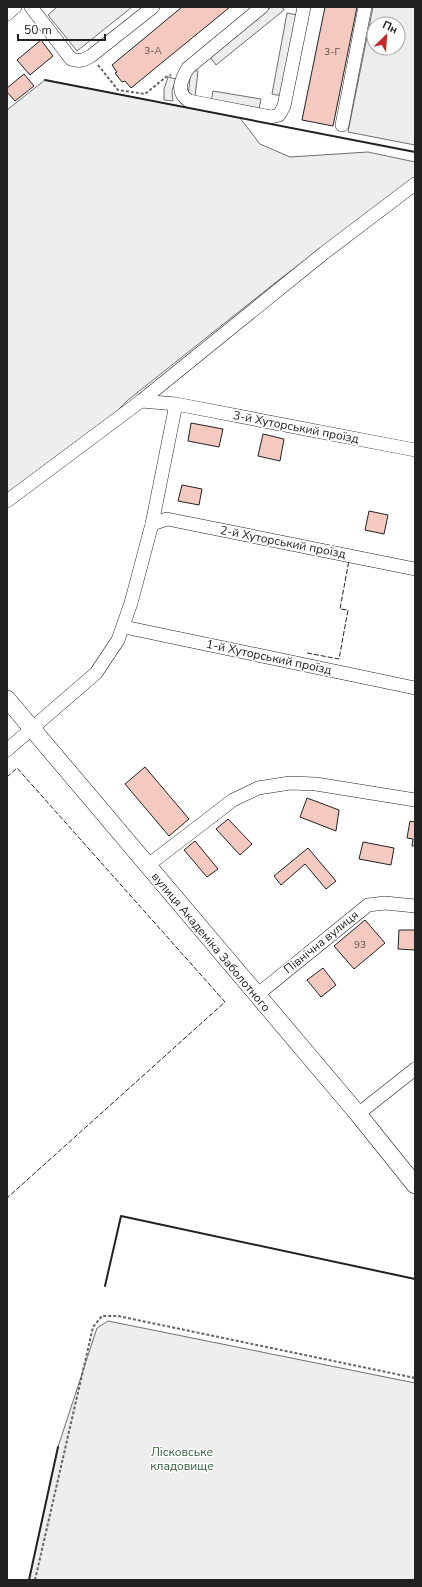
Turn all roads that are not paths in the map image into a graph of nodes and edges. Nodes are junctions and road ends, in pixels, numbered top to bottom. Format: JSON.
{"nodes":[{"id":1,"x":15,"y":7,"type":"edge"},
{"id":2,"x":31,"y":7,"type":"edge"},
{"id":3,"x":153,"y":7,"type":"edge"},
{"id":4,"x":262,"y":7,"type":"edge"},
{"id":5,"x":304,"y":7,"type":"edge"},
{"id":6,"x":365,"y":7,"type":"edge"},
{"id":7,"x":7,"y":14,"type":"edge"},
{"id":8,"x":342,"y":125,"type":"dead end"},
{"id":9,"x":415,"y":184,"type":"edge"},
{"id":10,"x":141,"y":401,"type":"junction"},
{"id":11,"x":176,"y":404,"type":"junction"},
{"id":12,"x":415,"y":450,"type":"edge"},
{"id":13,"x":7,"y":501,"type":"edge"},
{"id":14,"x":152,"y":524,"type":"junction"},
{"id":15,"x":415,"y":569,"type":"edge"},
{"id":16,"x":124,"y":627,"type":"junction"},
{"id":17,"x":415,"y":688,"type":"edge"},
{"id":18,"x":7,"y":699,"type":"edge"},
{"id":19,"x":32,"y":729,"type":"junction"},
{"id":20,"x":7,"y":750,"type":"edge"},
{"id":21,"x":415,"y":800,"type":"edge"},
{"id":22,"x":147,"y":866,"type":"junction"},
{"id":23,"x":415,"y":906,"type":"edge"},
{"id":24,"x":257,"y":995,"type":"junction"},
{"id":25,"x":415,"y":1069,"type":"edge"},
{"id":26,"x":358,"y":1114,"type":"junction"},
{"id":27,"x":415,"y":1185,"type":"edge"}],
"edges":[{"from":1,"to":7,"type":"street"},
{"from":2,"to":3,"type":"street"},
{"from":4,"to":5,"type":"street"},
{"from":6,"to":8,"type":"street"},
{"from":9,"to":10,"type":"street"},
{"from":10,"to":11,"type":"street","name":"3-й Хуторський проїзд"},
{"from":10,"to":13,"type":"street"},
{"from":11,"to":12,"type":"street","name":"3-й Хуторський проїзд"},
{"from":11,"to":14,"type":"street"},
{"from":14,"to":15,"type":"street","name":"2-й Хуторський проїзд"},
{"from":14,"to":16,"type":"street"},
{"from":16,"to":17,"type":"street","name":"1-й Хуторський проїзд"},
{"from":16,"to":19,"type":"street"},
{"from":18,"to":19,"type":"main road","name":"вулиця Академіка Заболотного"},
{"from":19,"to":20,"type":"street"},
{"from":19,"to":22,"type":"main road","name":"вулиця Академіка Заболотного"},
{"from":21,"to":22,"type":"street"},
{"from":22,"to":24,"type":"main road","name":"вулиця Академіка Заболотного"},
{"from":23,"to":24,"type":"street","name":"Північна вулиця"},
{"from":24,"to":26,"type":"main road","name":"вулиця Академіка Заболотного"},
{"from":25,"to":26,"type":"street"},
{"from":26,"to":27,"type":"main road","name":"вулиця Академіка Заболотного"}]}
